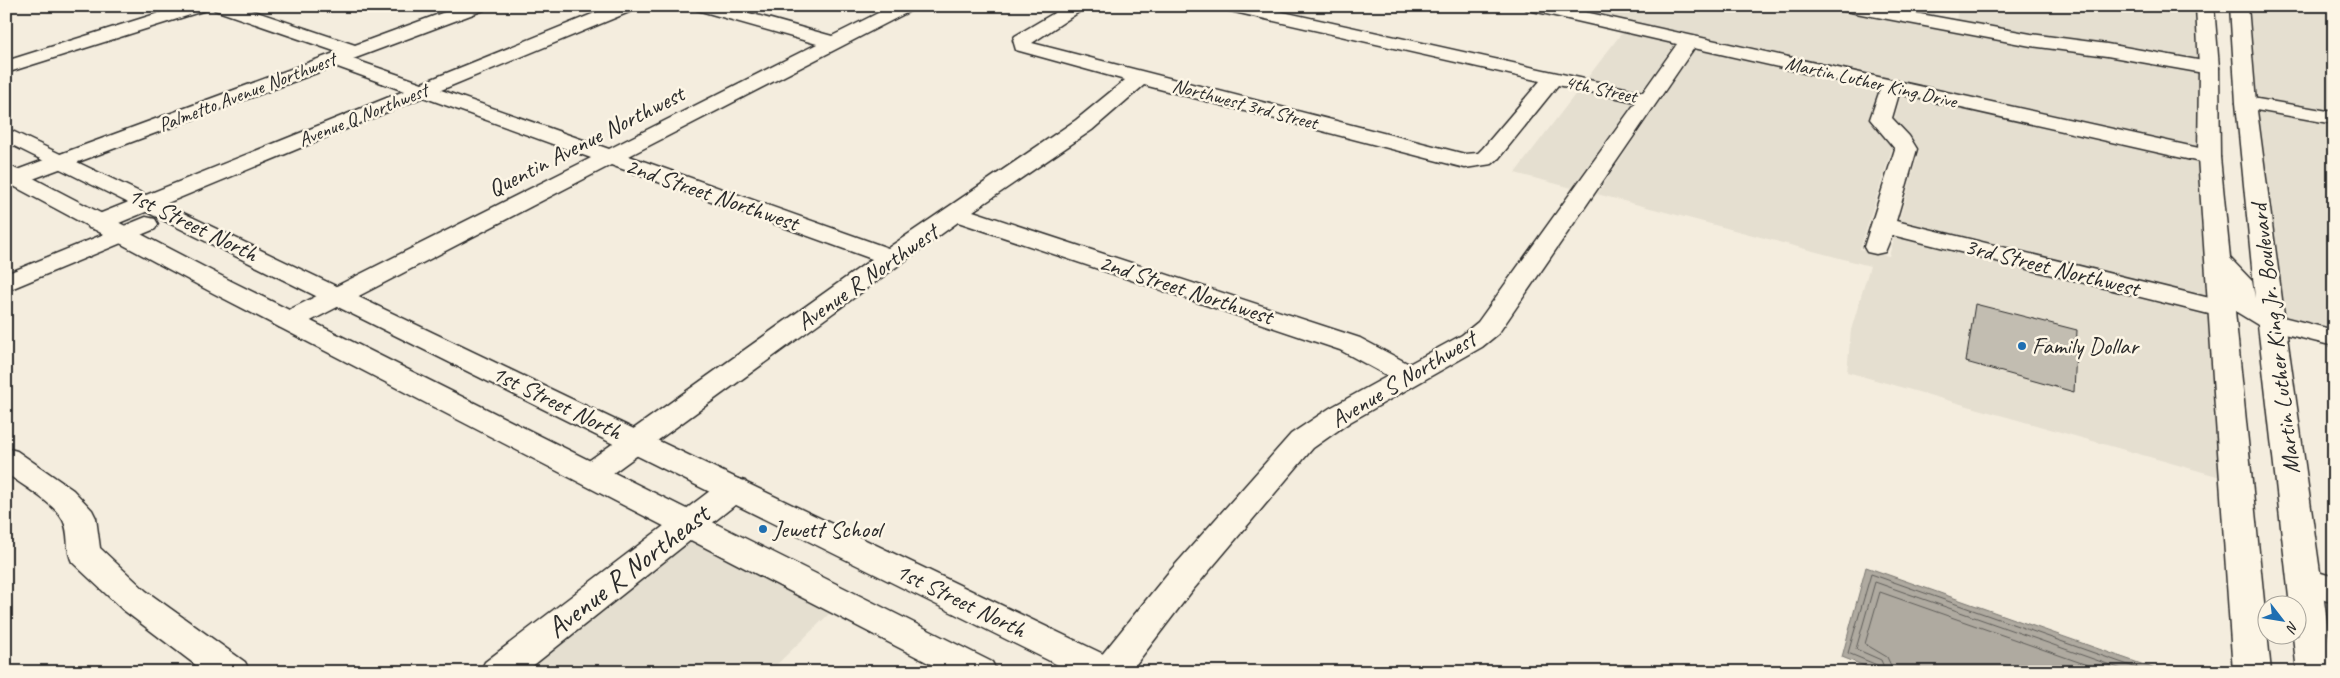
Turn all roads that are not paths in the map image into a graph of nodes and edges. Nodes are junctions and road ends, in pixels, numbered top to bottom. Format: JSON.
{"nodes":[{"id":1,"x":200,"y":6,"type":"edge"},
{"id":2,"x":221,"y":6,"type":"edge"},
{"id":3,"x":478,"y":6,"type":"edge"},
{"id":4,"x":628,"y":6,"type":"edge"},
{"id":5,"x":703,"y":6,"type":"edge"},
{"id":6,"x":906,"y":6,"type":"edge"},
{"id":7,"x":1079,"y":6,"type":"edge"},
{"id":8,"x":1230,"y":6,"type":"edge"},
{"id":9,"x":1533,"y":6,"type":"edge"},
{"id":10,"x":1845,"y":6,"type":"edge"},
{"id":11,"x":2205,"y":6,"type":"edge"},
{"id":12,"x":2239,"y":6,"type":"edge"},
{"id":13,"x":1946,"y":15,"type":"edge"},
{"id":14,"x":1689,"y":41,"type":"junction"},
{"id":15,"x":834,"y":43,"type":"junction"},
{"id":16,"x":344,"y":56,"type":"junction"},
{"id":17,"x":6,"y":67,"type":"edge"},
{"id":18,"x":2209,"y":68,"type":"junction"},
{"id":19,"x":1141,"y":77,"type":"junction"},
{"id":20,"x":1553,"y":78,"type":"junction"},
{"id":21,"x":1891,"y":87,"type":"junction"},
{"id":22,"x":424,"y":90,"type":"junction"},
{"id":23,"x":1649,"y":99,"type":"junction"},
{"id":24,"x":2246,"y":103,"type":"junction"},
{"id":25,"x":2334,"y":118,"type":"edge"},
{"id":26,"x":6,"y":134,"type":"edge"},
{"id":27,"x":2210,"y":157,"type":"junction"},
{"id":28,"x":609,"y":159,"type":"junction"},
{"id":29,"x":63,"y":161,"type":"junction"},
{"id":30,"x":10,"y":178,"type":"edge"},
{"id":31,"x":148,"y":203,"type":"junction"},
{"id":32,"x":170,"y":213,"type":"junction"},
{"id":33,"x":957,"y":214,"type":"junction"},
{"id":34,"x":109,"y":229,"type":"junction"},
{"id":35,"x":891,"y":258,"type":"junction"},
{"id":36,"x":2218,"y":260,"type":"junction"},
{"id":37,"x":6,"y":283,"type":"edge"},
{"id":38,"x":338,"y":297,"type":"junction"},
{"id":39,"x":2221,"y":308,"type":"junction"},
{"id":40,"x":289,"y":321,"type":"junction"},
{"id":41,"x":2271,"y":322,"type":"junction"},
{"id":42,"x":2334,"y":338,"type":"edge"},
{"id":43,"x":1409,"y":377,"type":"junction"},
{"id":44,"x":637,"y":441,"type":"junction"},
{"id":45,"x":6,"y":458,"type":"edge"},
{"id":46,"x":591,"y":474,"type":"junction"},
{"id":47,"x":734,"y":489,"type":"junction"},
{"id":48,"x":690,"y":523,"type":"junction"},
{"id":49,"x":2320,"y":586,"type":"edge"},
{"id":50,"x":232,"y":672,"type":"edge"},
{"id":51,"x":498,"y":672,"type":"edge"},
{"id":52,"x":979,"y":672,"type":"edge"},
{"id":53,"x":1108,"y":672,"type":"edge"},
{"id":54,"x":2252,"y":672,"type":"edge"},
{"id":55,"x":2316,"y":672,"type":"edge"}],
"edges":[{"from":1,"to":17,"type":"street"},
{"from":2,"to":16,"type":"street","name":"2nd Street Northwest"},
{"from":3,"to":16,"type":"street","name":"Palmetto Avenue Northwest"},
{"from":4,"to":22,"type":"street","name":"Avenue Q Northwest"},
{"from":5,"to":15,"type":"street"},
{"from":6,"to":15,"type":"street","name":"Quentin Avenue Northwest"},
{"from":7,"to":19,"type":"street","name":"Northwest 3rd Street"},
{"from":8,"to":20,"type":"street","name":"4th Street"},
{"from":9,"to":14,"type":"street","name":"Martin Luther King Drive"},
{"from":10,"to":13,"type":"street"},
{"from":11,"to":18,"type":"street","name":"Martin Luther King Jr. Boulevard"},
{"from":12,"to":24,"type":"street","name":"Martin Luther King Jr. Boulevard"},
{"from":13,"to":18,"type":"street"},
{"from":14,"to":21,"type":"street","name":"Martin Luther King Drive"},
{"from":14,"to":23,"type":"street","name":"Avenue S Northwest"},
{"from":15,"to":28,"type":"street","name":"Quentin Avenue Northwest"},
{"from":16,"to":22,"type":"street","name":"2nd Street Northwest"},
{"from":16,"to":29,"type":"street","name":"Palmetto Avenue Northwest"},
{"from":18,"to":27,"type":"street","name":"Martin Luther King Jr. Boulevard"},
{"from":19,"to":20,"type":"street","name":"Northwest 3rd Street"},
{"from":19,"to":33,"type":"street","name":"Avenue R Northwest"},
{"from":20,"to":23,"type":"street","name":"4th Street"},
{"from":21,"to":27,"type":"street","name":"Martin Luther King Drive"},
{"from":21,"to":39,"type":"street","name":"3rd Street Northwest"},
{"from":22,"to":28,"type":"street","name":"2nd Street Northwest"},
{"from":22,"to":31,"type":"street","name":"Avenue Q Northwest"},
{"from":23,"to":43,"type":"street","name":"Avenue S Northwest"},
{"from":24,"to":25,"type":"street"},
{"from":24,"to":41,"type":"street","name":"Martin Luther King Jr. Boulevard"},
{"from":26,"to":29,"type":"street","name":"1st Street North"},
{"from":27,"to":36,"type":"street","name":"Martin Luther King Jr. Boulevard"},
{"from":28,"to":35,"type":"street","name":"2nd Street Northwest"},
{"from":28,"to":38,"type":"street","name":"Quentin Avenue Northwest"},
{"from":29,"to":30,"type":"street","name":"Palmetto Avenue Northwest"},
{"from":29,"to":31,"type":"street","name":"1st Street North"},
{"from":30,"to":34,"type":"street","name":"1st Street North"},
{"from":31,"to":32,"type":"street","name":"1st Street North"},
{"from":31,"to":34,"type":"street","name":"Avenue Q Northwest"},
{"from":32,"to":34,"type":"street"},
{"from":32,"to":38,"type":"street","name":"1st Street North"},
{"from":33,"to":35,"type":"street","name":"Avenue R Northwest"},
{"from":33,"to":43,"type":"street","name":"2nd Street Northwest"},
{"from":34,"to":37,"type":"street"},
{"from":34,"to":40,"type":"street","name":"1st Street North"},
{"from":35,"to":44,"type":"street","name":"Avenue R Northwest"},
{"from":36,"to":39,"type":"street","name":"Martin Luther King Jr. Boulevard"},
{"from":36,"to":41,"type":"street"},
{"from":38,"to":40,"type":"street","name":"Quentin Avenue Northwest"},
{"from":38,"to":44,"type":"street","name":"1st Street North"},
{"from":39,"to":54,"type":"street","name":"Martin Luther King Jr. Boulevard"},
{"from":40,"to":46,"type":"street","name":"1st Street North"},
{"from":41,"to":42,"type":"street"},
{"from":41,"to":49,"type":"street","name":"Martin Luther King Jr. Boulevard"},
{"from":43,"to":53,"type":"street","name":"Avenue S Northwest"},
{"from":44,"to":46,"type":"street","name":"Avenue R Northwest"},
{"from":44,"to":47,"type":"street","name":"1st Street North"},
{"from":45,"to":50,"type":"street"},
{"from":46,"to":48,"type":"street","name":"1st Street North"},
{"from":47,"to":48,"type":"street","name":"Avenue R Northeast"},
{"from":47,"to":53,"type":"street","name":"1st Street North"},
{"from":48,"to":51,"type":"street","name":"Avenue R Northeast"},
{"from":48,"to":52,"type":"street","name":"1st Street North"},
{"from":49,"to":55,"type":"street","name":"Martin Luther King Jr. Boulevard"}]}
